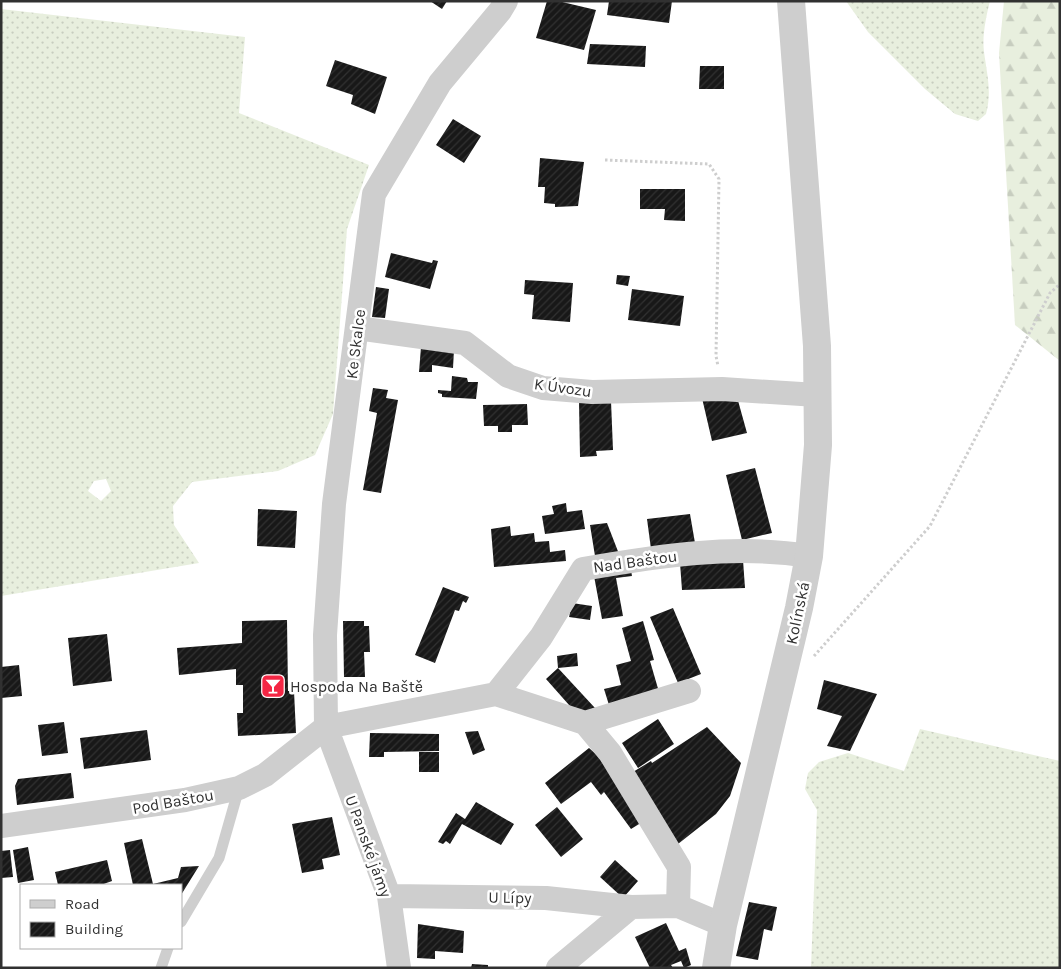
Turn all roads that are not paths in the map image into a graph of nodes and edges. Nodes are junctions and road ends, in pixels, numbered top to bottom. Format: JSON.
{"nodes":[{"id":1,"x":506,"y":1,"type":"edge"},
{"id":2,"x":791,"y":1,"type":"edge"},
{"id":3,"x":357,"y":328,"type":"junction"},
{"id":4,"x":818,"y":395,"type":"junction"},
{"id":5,"x":810,"y":556,"type":"junction"},
{"id":6,"x":689,"y":691,"type":"dead end"},
{"id":7,"x":496,"y":694,"type":"junction"},
{"id":8,"x":585,"y":723,"type":"junction"},
{"id":9,"x":326,"y":727,"type":"junction"},
{"id":10,"x":239,"y":788,"type":"junction"},
{"id":11,"x":1,"y":826,"type":"edge"},
{"id":12,"x":389,"y":896,"type":"junction"},
{"id":13,"x":631,"y":906,"type":"junction"},
{"id":14,"x":678,"y":906,"type":"junction"},
{"id":15,"x":182,"y":920,"type":"edge"},
{"id":16,"x":723,"y":925,"type":"junction"},
{"id":17,"x":168,"y":949,"type":"edge"},
{"id":18,"x":161,"y":968,"type":"edge"},
{"id":19,"x":399,"y":968,"type":"edge"},
{"id":20,"x":558,"y":968,"type":"edge"},
{"id":21,"x":716,"y":968,"type":"edge"}],
"edges":[{"from":1,"to":3,"type":"street","name":"Ke Skalce"},
{"from":2,"to":4,"type":"street","name":"Kolínská"},
{"from":3,"to":4,"type":"street","name":"K Úvozu"},
{"from":3,"to":9,"type":"street","name":"Ke Skalce"},
{"from":4,"to":5,"type":"street","name":"Kolínská"},
{"from":5,"to":7,"type":"street","name":"Nad Baštou"},
{"from":5,"to":16,"type":"street","name":"Kolínská"},
{"from":6,"to":8,"type":"street"},
{"from":7,"to":8,"type":"street"},
{"from":7,"to":9,"type":"street"},
{"from":8,"to":14,"type":"street"},
{"from":9,"to":10,"type":"street","name":"Pod Baštou"},
{"from":9,"to":12,"type":"street","name":"U Panské jámy"},
{"from":10,"to":11,"type":"street","name":"Pod Baštou"},
{"from":10,"to":15,"type":"lane"},
{"from":12,"to":13,"type":"street","name":"U Lípy"},
{"from":12,"to":19,"type":"street","name":"U Panské jámy"},
{"from":13,"to":14,"type":"street","name":"U Lípy"},
{"from":13,"to":20,"type":"street"},
{"from":14,"to":16,"type":"street","name":"U Lípy"},
{"from":16,"to":21,"type":"street","name":"Kolínská"},
{"from":17,"to":18,"type":"lane"}]}
